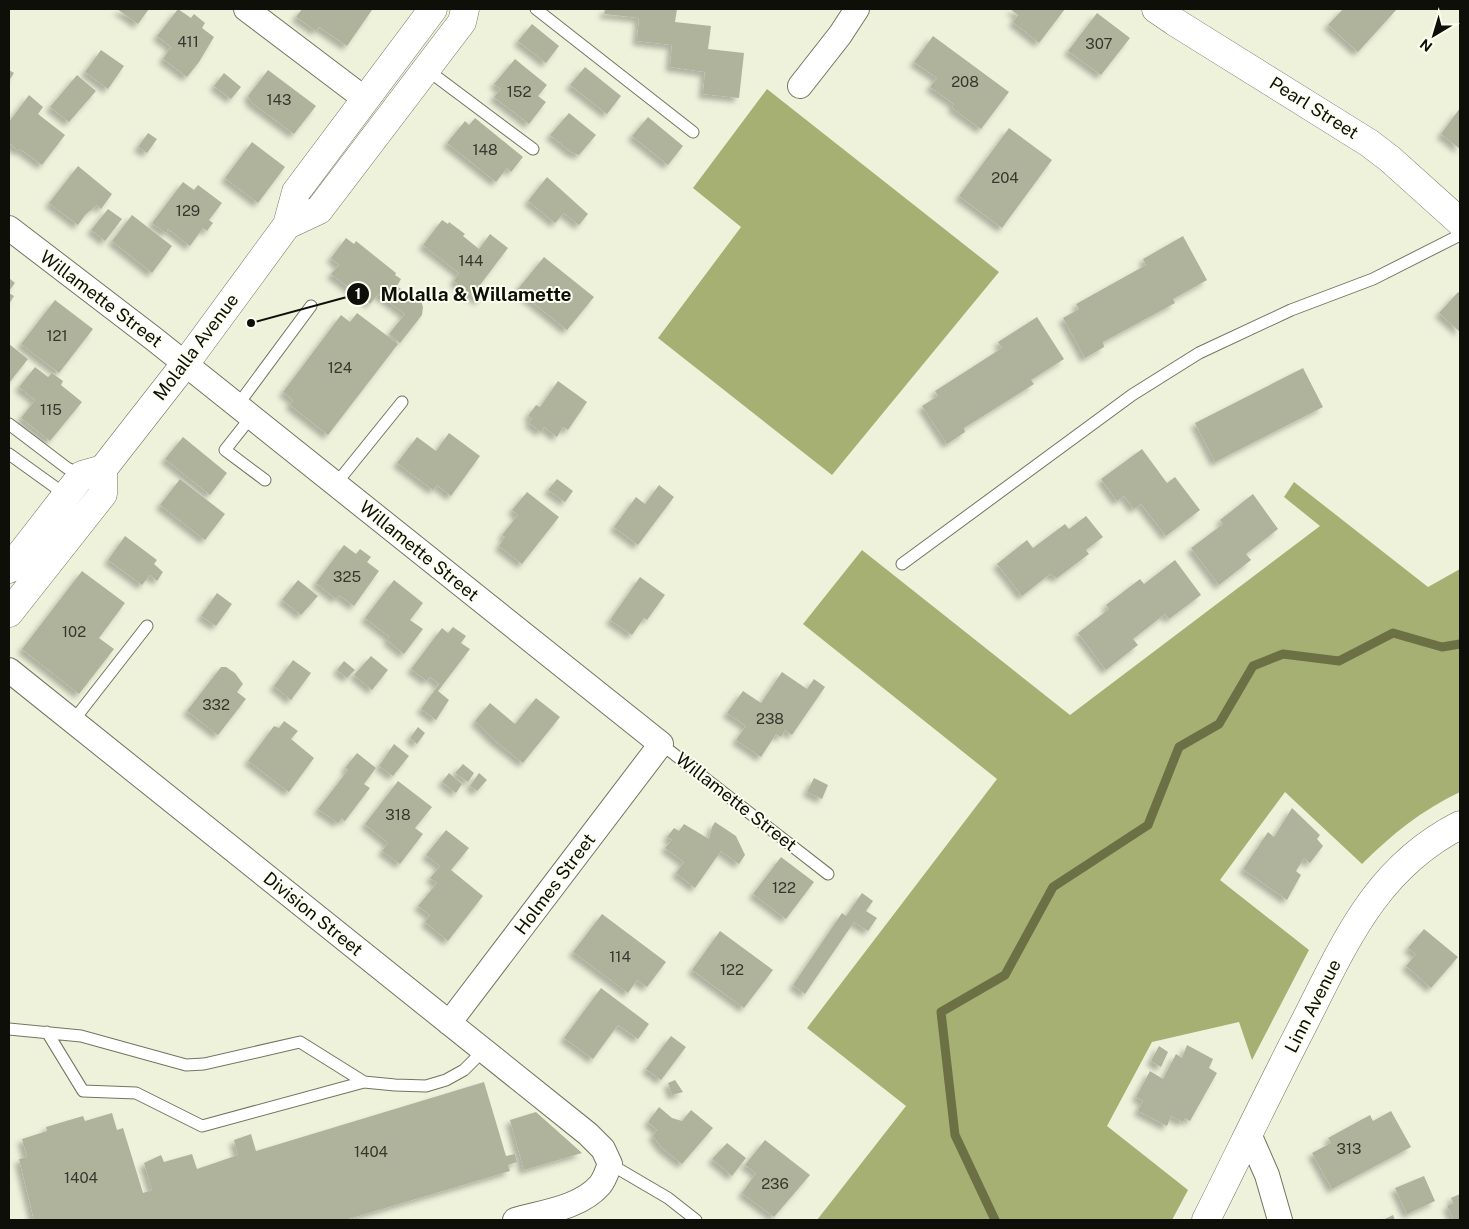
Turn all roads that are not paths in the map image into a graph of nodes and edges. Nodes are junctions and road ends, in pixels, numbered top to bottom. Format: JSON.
{"nodes":[{"id":1,"x":246,"y":9,"type":"edge"},
{"id":2,"x":433,"y":9,"type":"edge"},
{"id":3,"x":465,"y":9,"type":"edge"},
{"id":4,"x":536,"y":9,"type":"edge"},
{"id":5,"x":857,"y":9,"type":"edge"},
{"id":6,"x":1156,"y":9,"type":"edge"},
{"id":7,"x":426,"y":69,"type":"junction"},
{"id":8,"x":800,"y":86,"type":"dead end"},
{"id":9,"x":365,"y":99,"type":"junction"},
{"id":10,"x":693,"y":132,"type":"dead end"},
{"id":11,"x":533,"y":148,"type":"dead end"},
{"id":12,"x":1460,"y":222,"type":"edge"},
{"id":13,"x":287,"y":225,"type":"junction"},
{"id":14,"x":9,"y":228,"type":"edge"},
{"id":15,"x":1460,"y":235,"type":"edge"},
{"id":16,"x":311,"y":306,"type":"dead end"},
{"id":17,"x":184,"y":364,"type":"junction"},
{"id":18,"x":402,"y":402,"type":"dead end"},
{"id":19,"x":244,"y":412,"type":"junction"},
{"id":20,"x":9,"y":424,"type":"edge"},
{"id":21,"x":9,"y":454,"type":"edge"},
{"id":22,"x":84,"y":479,"type":"junction"},
{"id":23,"x":265,"y":480,"type":"dead end"},
{"id":24,"x":335,"y":485,"type":"junction"},
{"id":25,"x":902,"y":564,"type":"dead end"},
{"id":26,"x":9,"y":569,"type":"edge"},
{"id":27,"x":9,"y":613,"type":"edge"},
{"id":28,"x":147,"y":626,"type":"dead end"},
{"id":29,"x":9,"y":670,"type":"edge"},
{"id":30,"x":73,"y":721,"type":"junction"},
{"id":31,"x":661,"y":744,"type":"junction"},
{"id":32,"x":1460,"y":825,"type":"edge"},
{"id":33,"x":828,"y":874,"type":"dead end"},
{"id":34,"x":449,"y":1023,"type":"junction"},
{"id":35,"x":9,"y":1029,"type":"edge"},
{"id":36,"x":47,"y":1032,"type":"junction"},
{"id":37,"x":483,"y":1051,"type":"junction"},
{"id":38,"x":364,"y":1082,"type":"junction"},
{"id":39,"x":1249,"y":1134,"type":"junction"},
{"id":40,"x":610,"y":1164,"type":"junction"},
{"id":41,"x":515,"y":1220,"type":"edge"},
{"id":42,"x":696,"y":1220,"type":"edge"},
{"id":43,"x":1206,"y":1220,"type":"edge"},
{"id":44,"x":1280,"y":1220,"type":"edge"}],
"edges":[{"from":1,"to":9,"type":"street"},
{"from":2,"to":9,"type":"main road","name":"Molalla Avenue"},
{"from":3,"to":7,"type":"main road","name":"Molalla Avenue"},
{"from":4,"to":10,"type":"lane"},
{"from":5,"to":8,"type":"street"},
{"from":6,"to":12,"type":"main road","name":"Pearl Street"},
{"from":7,"to":11,"type":"lane"},
{"from":7,"to":13,"type":"main road","name":"Molalla Avenue"},
{"from":9,"to":13,"type":"main road","name":"Molalla Avenue"},
{"from":13,"to":17,"type":"main road","name":"Molalla Avenue"},
{"from":14,"to":17,"type":"street","name":"Willamette Street"},
{"from":15,"to":25,"type":"lane"},
{"from":16,"to":19,"type":"lane"},
{"from":17,"to":19,"type":"street","name":"Willamette Street"},
{"from":17,"to":22,"type":"main road","name":"Molalla Avenue"},
{"from":18,"to":24,"type":"lane"},
{"from":19,"to":23,"type":"lane"},
{"from":19,"to":24,"type":"street","name":"Willamette Street"},
{"from":20,"to":22,"type":"lane"},
{"from":21,"to":22,"type":"lane"},
{"from":22,"to":26,"type":"main road","name":"Molalla Avenue"},
{"from":22,"to":27,"type":"main road"},
{"from":24,"to":31,"type":"street","name":"Willamette Street"},
{"from":28,"to":30,"type":"lane"},
{"from":29,"to":30,"type":"street","name":"Division Street"},
{"from":30,"to":34,"type":"street","name":"Division Street"},
{"from":31,"to":33,"type":"lane","name":"Willamette Street"},
{"from":31,"to":34,"type":"street","name":"Holmes Street"},
{"from":32,"to":39,"type":"main road","name":"Linn Avenue"},
{"from":34,"to":37,"type":"street","name":"Division Street"},
{"from":35,"to":36,"type":"lane"},
{"from":36,"to":38,"type":"lane"},
{"from":36,"to":38,"type":"lane"},
{"from":37,"to":38,"type":"lane"},
{"from":37,"to":40,"type":"street","name":"Division Street"},
{"from":39,"to":43,"type":"main road","name":"Linn Avenue"},
{"from":39,"to":44,"type":"street"},
{"from":40,"to":41,"type":"street"},
{"from":40,"to":42,"type":"lane"}]}
